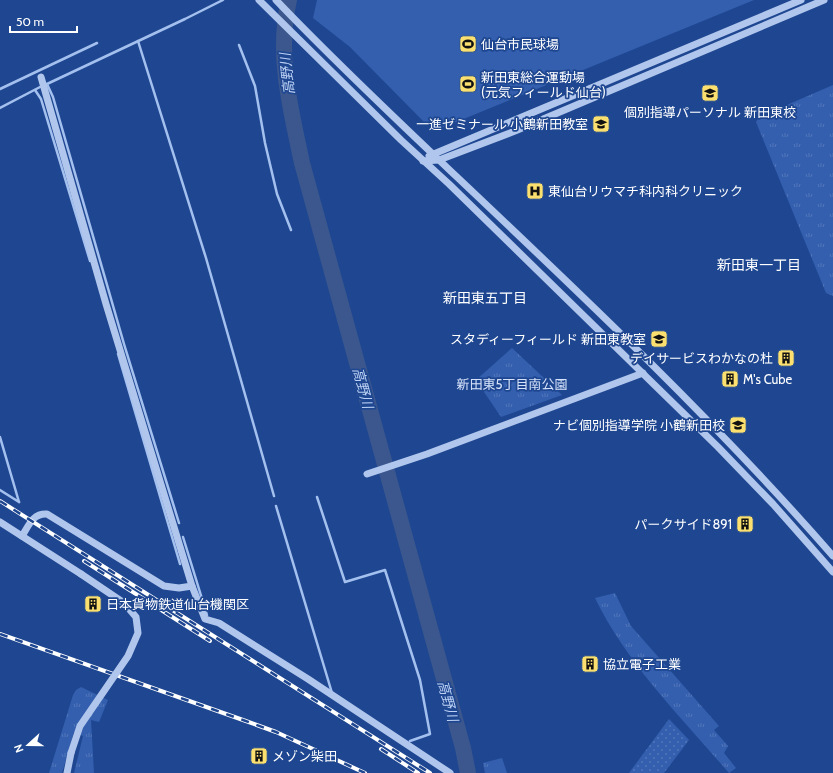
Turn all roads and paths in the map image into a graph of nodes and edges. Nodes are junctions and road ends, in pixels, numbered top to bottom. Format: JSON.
{"nodes":[{"id":1,"x":259,"y":0,"type":"edge"},
{"id":2,"x":276,"y":0,"type":"edge"},
{"id":3,"x":801,"y":0,"type":"edge"},
{"id":4,"x":824,"y":0,"type":"edge"},
{"id":5,"x":41,"y":79,"type":"dead end"},
{"id":6,"x":432,"y":154,"type":"junction"},
{"id":7,"x":439,"y":160,"type":"junction"},
{"id":8,"x":423,"y":161,"type":"junction"},
{"id":9,"x":643,"y":373,"type":"junction"},
{"id":10,"x":368,"y":473,"type":"dead end"},
{"id":11,"x":0,"y":522,"type":"edge"},
{"id":12,"x":22,"y":536,"type":"junction"},
{"id":13,"x":833,"y":556,"type":"edge"},
{"id":14,"x":833,"y":572,"type":"edge"},
{"id":15,"x":192,"y":586,"type":"junction"},
{"id":16,"x":67,"y":773,"type":"edge"},
{"id":17,"x":450,"y":773,"type":"edge"}],
"edges":[{"from":1,"to":8,"type":"street"},
{"from":2,"to":6,"type":"street"},
{"from":3,"to":6,"type":"street"},
{"from":4,"to":7,"type":"street"},
{"from":5,"to":15,"type":"street"},
{"from":6,"to":7,"type":"street"},
{"from":6,"to":8,"type":"street"},
{"from":7,"to":8,"type":"street"},
{"from":7,"to":13,"type":"street"},
{"from":8,"to":9,"type":"street"},
{"from":9,"to":10,"type":"street"},
{"from":9,"to":14,"type":"street"},
{"from":11,"to":12,"type":"street"},
{"from":12,"to":15,"type":"street"},
{"from":12,"to":16,"type":"street","bridge":true},
{"from":15,"to":17,"type":"street"}]}
